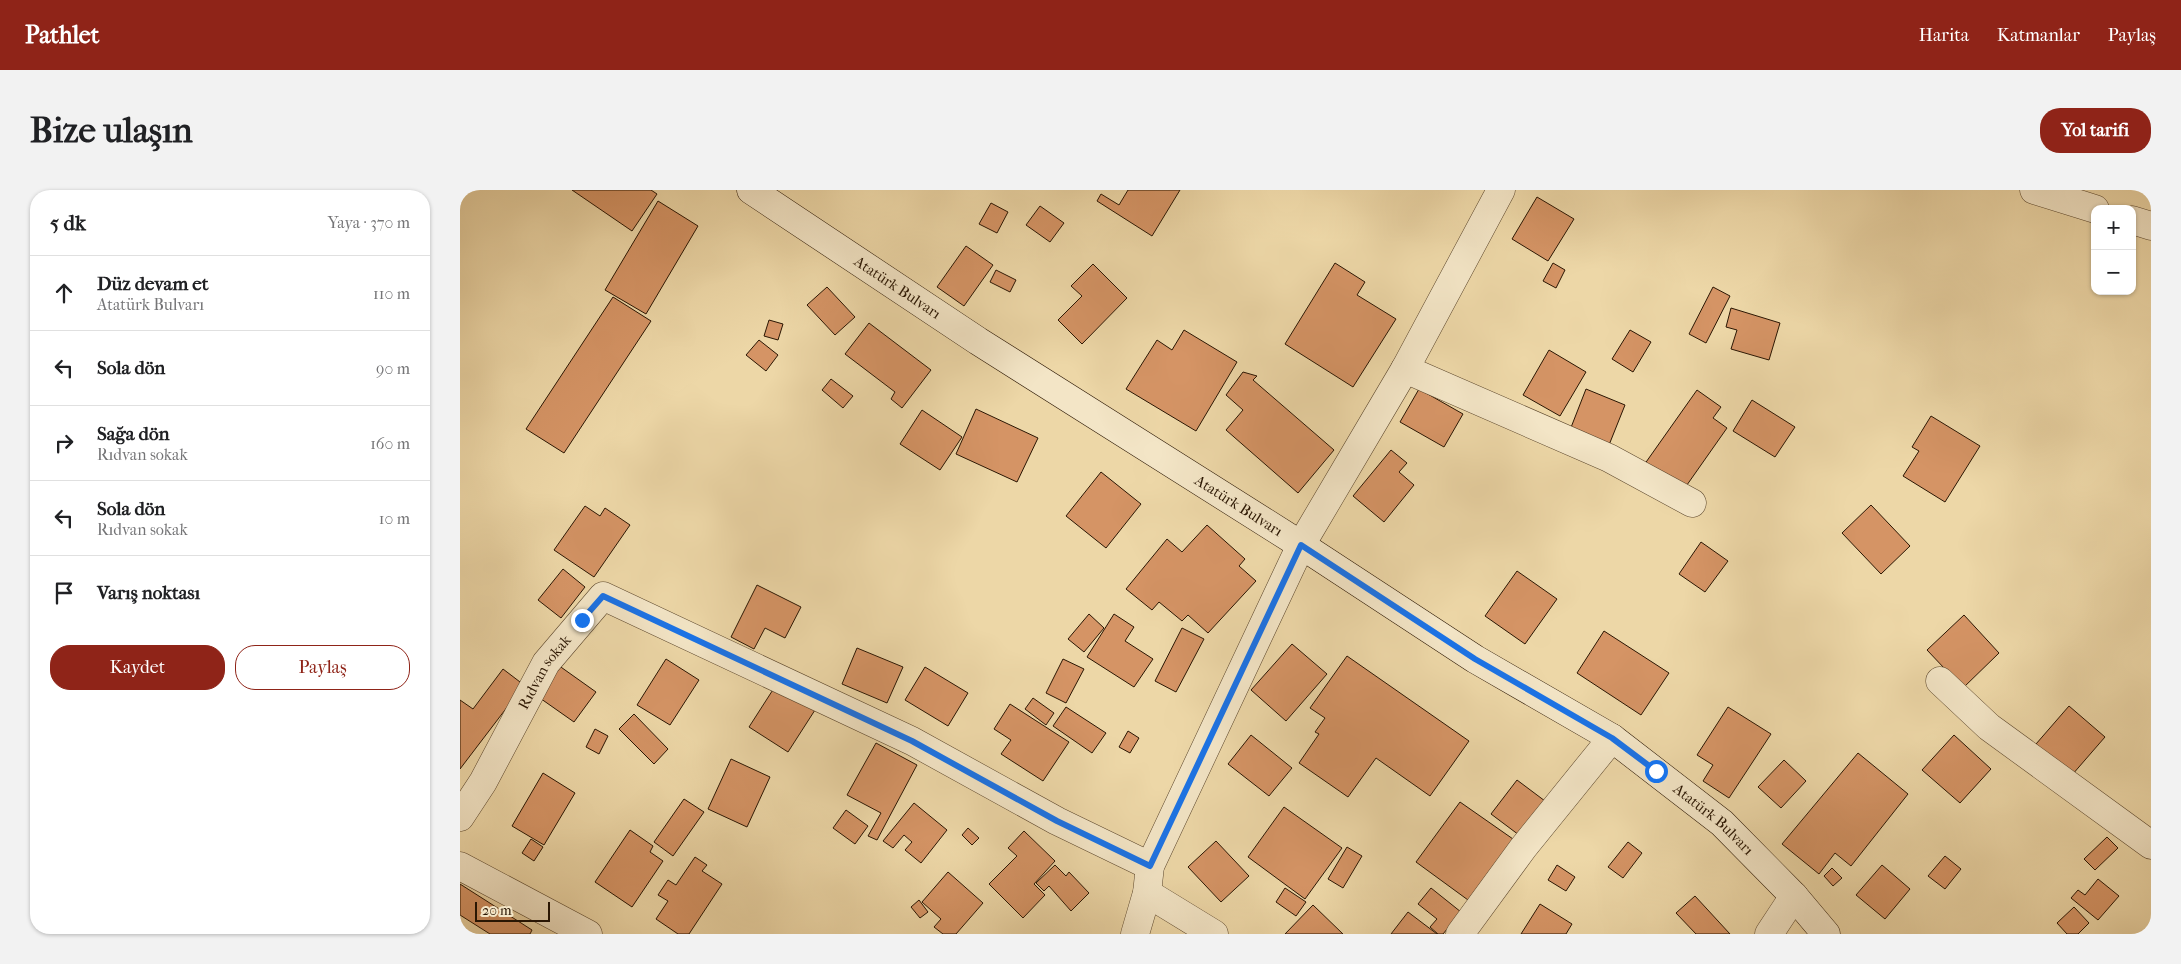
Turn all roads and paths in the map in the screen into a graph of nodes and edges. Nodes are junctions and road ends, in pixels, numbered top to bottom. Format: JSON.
{"nodes":[{"id":1,"x":751,"y":190,"type":"edge"},
{"id":2,"x":1501,"y":190,"type":"edge"},
{"id":3,"x":2034,"y":190,"type":"edge"},
{"id":4,"x":2091,"y":208,"type":"edge"},
{"id":5,"x":2136,"y":221,"type":"edge"},
{"id":6,"x":2151,"y":226,"type":"edge"},
{"id":7,"x":1405,"y":369,"type":"junction"},
{"id":8,"x":1692,"y":503,"type":"dead end"},
{"id":9,"x":1301,"y":545,"type":"junction"},
{"id":10,"x":1940,"y":681,"type":"dead end"},
{"id":11,"x":1612,"y":738,"type":"junction"},
{"id":12,"x":460,"y":817,"type":"edge"},
{"id":13,"x":2151,"y":845,"type":"edge"},
{"id":14,"x":460,"y":866,"type":"edge"},
{"id":15,"x":1149,"y":879,"type":"junction"},
{"id":16,"x":1794,"y":896,"type":"junction"},
{"id":17,"x":588,"y":934,"type":"edge"},
{"id":18,"x":1135,"y":934,"type":"edge"},
{"id":19,"x":1214,"y":934,"type":"edge"},
{"id":20,"x":1460,"y":934,"type":"edge"},
{"id":21,"x":1769,"y":934,"type":"edge"},
{"id":22,"x":1826,"y":934,"type":"edge"}],
"edges":[{"from":1,"to":9,"type":"street","name":"Atatürk Bulvarı"},
{"from":2,"to":7,"type":"street"},
{"from":3,"to":4,"type":"street"},
{"from":5,"to":6,"type":"street"},
{"from":7,"to":8,"type":"street"},
{"from":7,"to":9,"type":"street"},
{"from":9,"to":11,"type":"street","name":"Atatürk Bulvarı"},
{"from":9,"to":15,"type":"street"},
{"from":10,"to":13,"type":"street"},
{"from":11,"to":16,"type":"street","name":"Atatürk Bulvarı"},
{"from":11,"to":20,"type":"street"},
{"from":12,"to":15,"type":"street","name":"Rıdvan sokak"},
{"from":14,"to":17,"type":"street"},
{"from":15,"to":18,"type":"street"},
{"from":15,"to":19,"type":"street"},
{"from":16,"to":21,"type":"street"},
{"from":16,"to":22,"type":"street","name":"Atatürk Bulvarı"}]}
